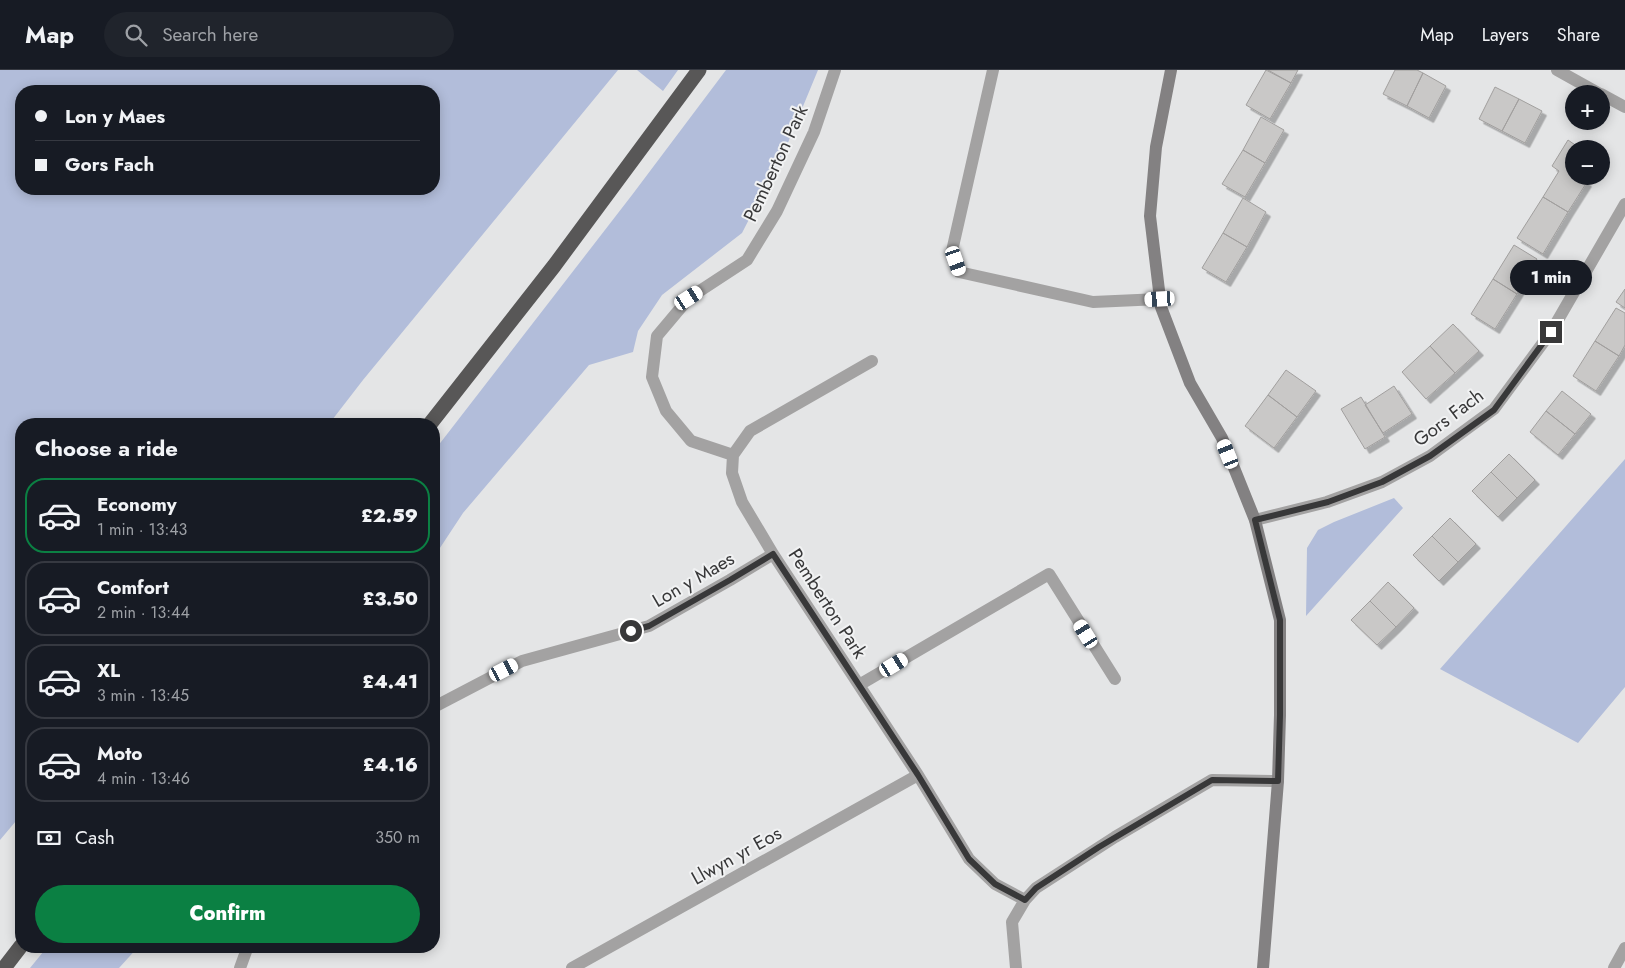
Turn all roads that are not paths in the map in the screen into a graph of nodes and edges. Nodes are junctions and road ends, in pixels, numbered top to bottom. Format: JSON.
{"nodes":[{"id":1,"x":699,"y":70,"type":"edge"},
{"id":2,"x":836,"y":70,"type":"edge"},
{"id":3,"x":993,"y":70,"type":"edge"},
{"id":4,"x":1171,"y":70,"type":"edge"},
{"id":5,"x":1556,"y":70,"type":"edge"},
{"id":6,"x":1584,"y":85,"type":"edge"},
{"id":7,"x":1610,"y":99,"type":"edge"},
{"id":8,"x":1625,"y":107,"type":"edge"},
{"id":9,"x":1625,"y":204,"type":"edge"},
{"id":10,"x":1160,"y":299,"type":"junction"},
{"id":11,"x":872,"y":361,"type":"dead end"},
{"id":12,"x":435,"y":418,"type":"edge"},
{"id":13,"x":733,"y":455,"type":"junction"},
{"id":14,"x":1255,"y":520,"type":"junction"},
{"id":15,"x":773,"y":554,"type":"junction"},
{"id":16,"x":1115,"y":680,"type":"dead end"},
{"id":17,"x":860,"y":685,"type":"junction"},
{"id":18,"x":440,"y":704,"type":"edge"},
{"id":19,"x":918,"y":775,"type":"junction"},
{"id":20,"x":1278,"y":781,"type":"junction"},
{"id":21,"x":1025,"y":900,"type":"junction"},
{"id":22,"x":1625,"y":948,"type":"edge"},
{"id":23,"x":16,"y":953,"type":"edge"},
{"id":24,"x":245,"y":953,"type":"edge"},
{"id":25,"x":4,"y":968,"type":"edge"},
{"id":26,"x":240,"y":968,"type":"edge"},
{"id":27,"x":572,"y":968,"type":"edge"},
{"id":28,"x":1016,"y":968,"type":"edge"},
{"id":29,"x":1263,"y":968,"type":"edge"},
{"id":30,"x":1614,"y":968,"type":"edge"}],
"edges":[{"from":1,"to":12,"type":"highway"},
{"from":2,"to":13,"type":"street","name":"Pemberton Park"},
{"from":3,"to":10,"type":"street"},
{"from":4,"to":10,"type":"main road"},
{"from":5,"to":6,"type":"street"},
{"from":7,"to":8,"type":"street"},
{"from":9,"to":14,"type":"street","name":"Gors Fach"},
{"from":10,"to":14,"type":"main road"},
{"from":11,"to":13,"type":"street"},
{"from":13,"to":15,"type":"street","name":"Pemberton Park"},
{"from":14,"to":20,"type":"main road"},
{"from":15,"to":17,"type":"street","name":"Pemberton Park"},
{"from":15,"to":18,"type":"street","name":"Lon y Maes"},
{"from":16,"to":17,"type":"street"},
{"from":17,"to":19,"type":"street","name":"Pemberton Park"},
{"from":19,"to":21,"type":"street","name":"Pemberton Park"},
{"from":19,"to":27,"type":"street","name":"Llwyn yr Eos"},
{"from":20,"to":21,"type":"street"},
{"from":20,"to":29,"type":"main road"},
{"from":21,"to":28,"type":"street"},
{"from":22,"to":30,"type":"street"},
{"from":23,"to":25,"type":"highway"},
{"from":24,"to":26,"type":"street"}]}
